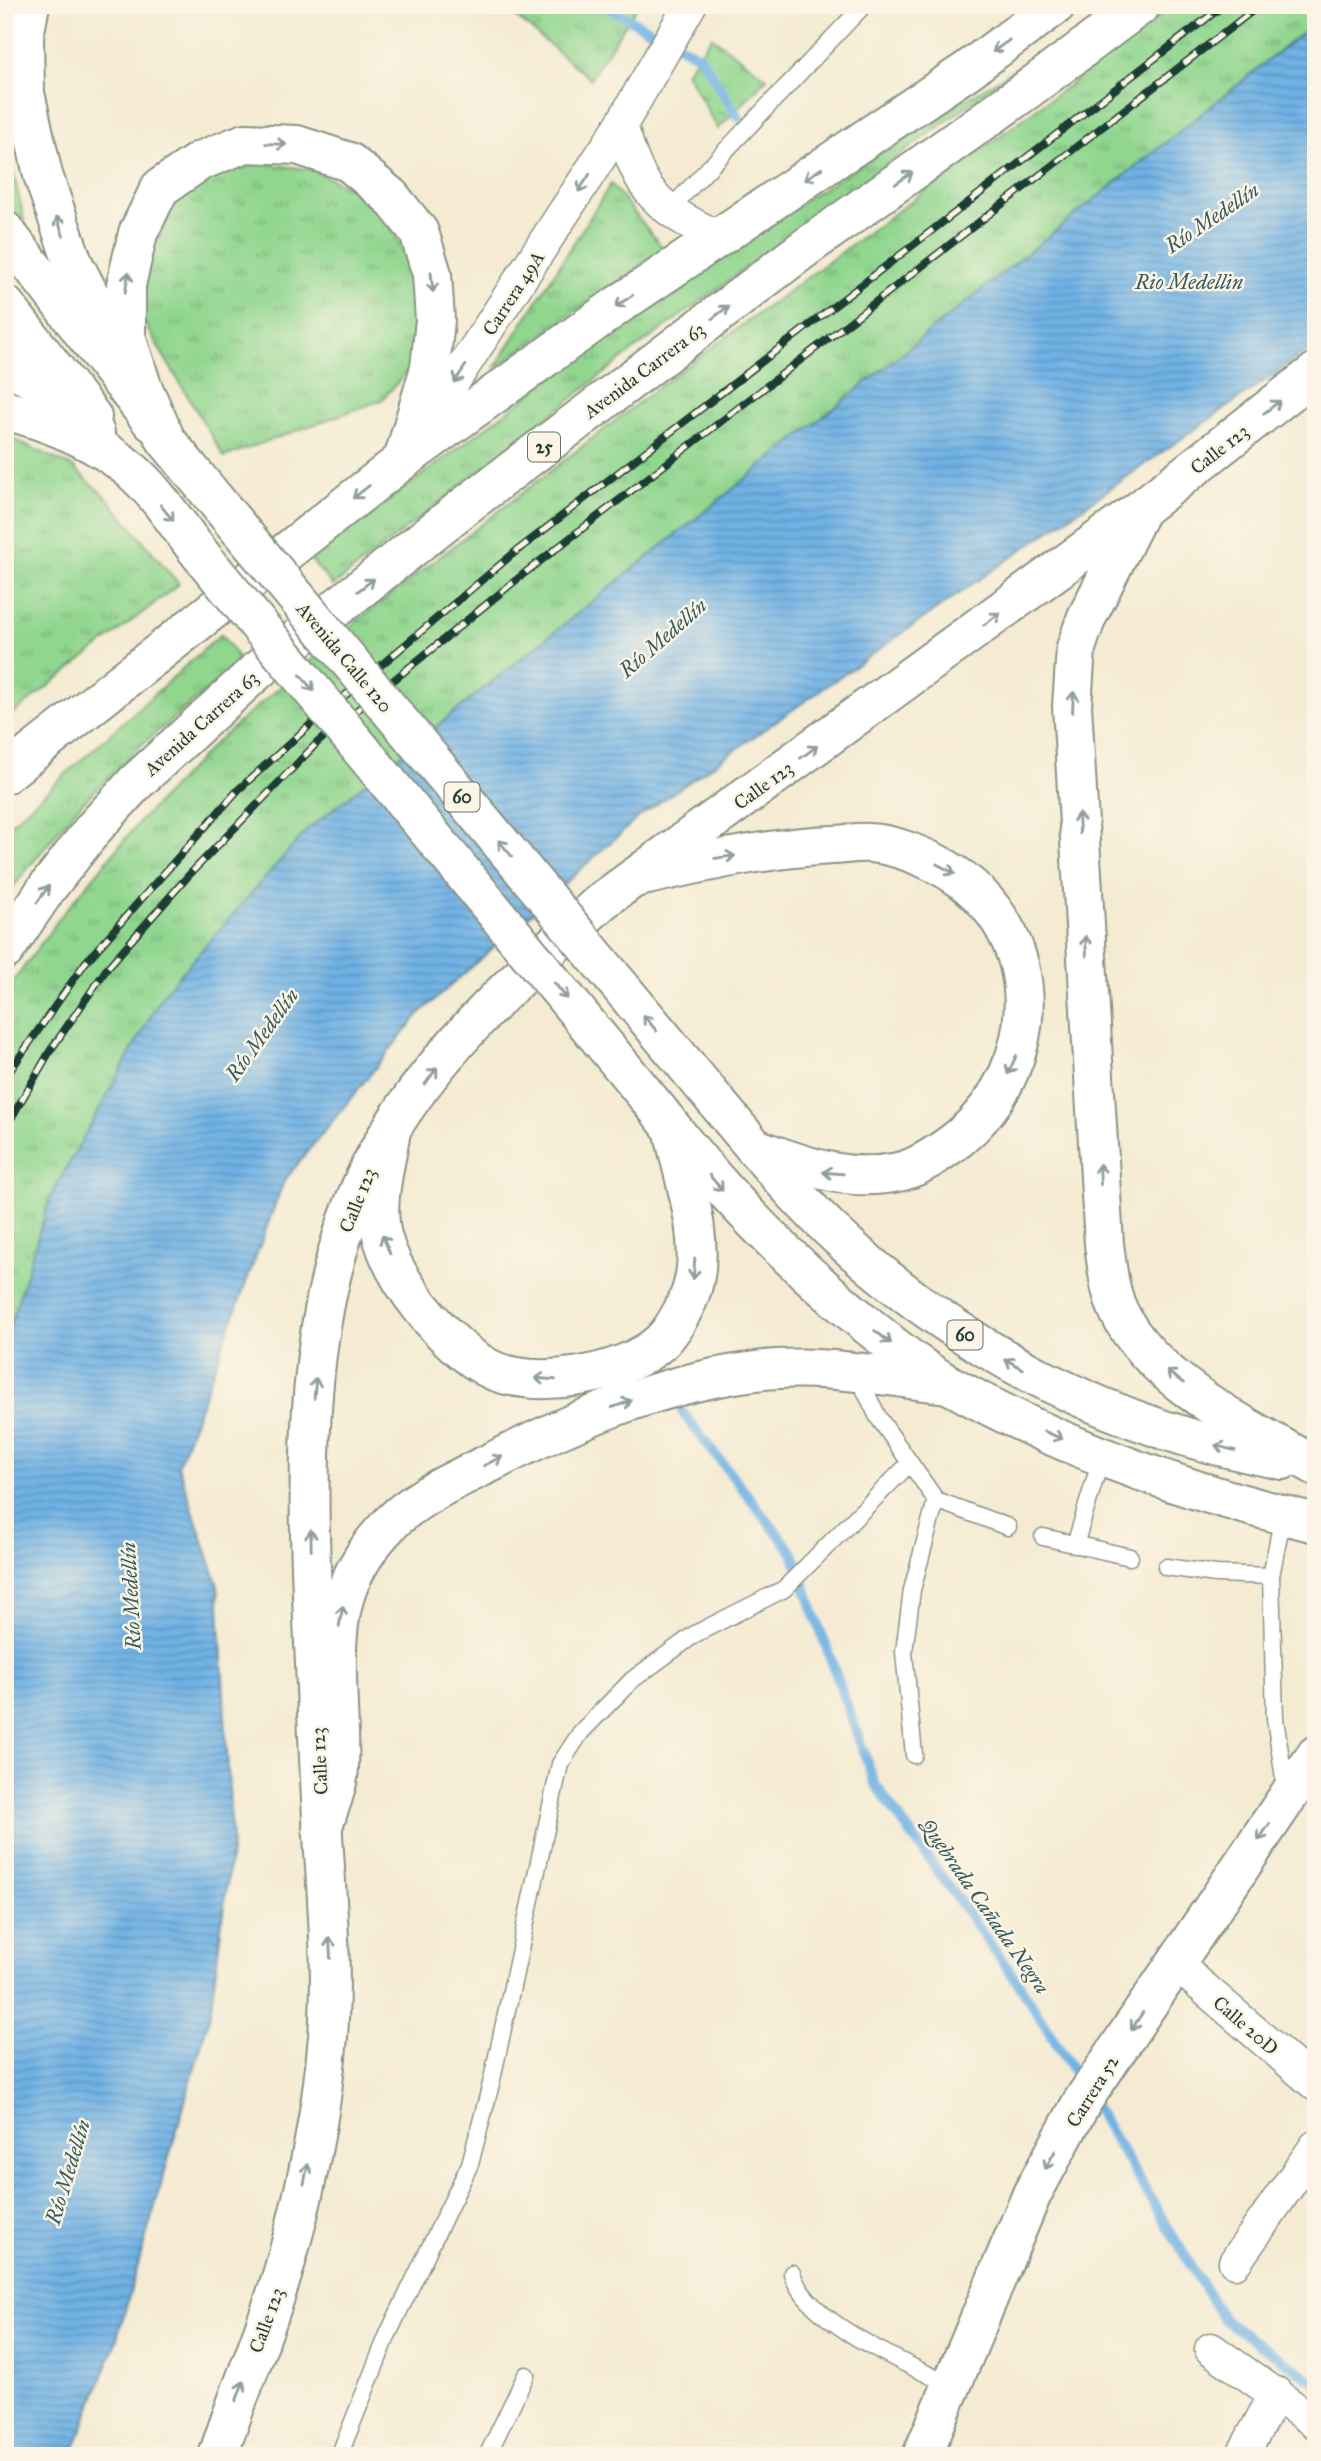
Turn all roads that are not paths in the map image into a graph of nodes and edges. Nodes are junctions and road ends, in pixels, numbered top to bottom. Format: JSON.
{"nodes":[{"id":1,"x":30,"y":5,"type":"edge"},
{"id":2,"x":864,"y":5,"type":"edge"},
{"id":3,"x":1056,"y":5,"type":"edge"},
{"id":4,"x":1141,"y":5,"type":"edge"},
{"id":5,"x":689,"y":6,"type":"edge"},
{"id":6,"x":621,"y":125,"type":"junction"},
{"id":7,"x":668,"y":210,"type":"junction"},
{"id":8,"x":5,"y":231,"type":"edge"},
{"id":9,"x":718,"y":237,"type":"junction"},
{"id":10,"x":5,"y":305,"type":"edge"},
{"id":11,"x":5,"y":361,"type":"edge"},
{"id":12,"x":1316,"y":373,"type":"edge"},
{"id":13,"x":5,"y":410,"type":"edge"},
{"id":14,"x":166,"y":440,"type":"junction"},
{"id":15,"x":403,"y":460,"type":"junction"},
{"id":16,"x":133,"y":472,"type":"junction"},
{"id":17,"x":1141,"y":509,"type":"junction"},
{"id":18,"x":5,"y":774,"type":"edge"},
{"id":19,"x":634,"y":878,"type":"junction"},
{"id":20,"x":8,"y":945,"type":"edge"},
{"id":21,"x":666,"y":1120,"type":"junction"},
{"id":22,"x":391,"y":1131,"type":"junction"},
{"id":23,"x":755,"y":1147,"type":"junction"},
{"id":24,"x":856,"y":1372,"type":"junction"},
{"id":25,"x":948,"y":1384,"type":"junction"},
{"id":26,"x":1102,"y":1456,"type":"junction"},
{"id":27,"x":909,"y":1464,"type":"junction"},
{"id":28,"x":1316,"y":1466,"type":"edge"},
{"id":29,"x":936,"y":1500,"type":"junction"},
{"id":30,"x":1299,"y":1519,"type":"edge"},
{"id":31,"x":1007,"y":1527,"type":"dead end"},
{"id":32,"x":1043,"y":1537,"type":"dead end"},
{"id":33,"x":1075,"y":1545,"type":"junction"},
{"id":34,"x":1130,"y":1558,"type":"dead end"},
{"id":35,"x":1166,"y":1567,"type":"dead end"},
{"id":36,"x":1270,"y":1576,"type":"junction"},
{"id":37,"x":914,"y":1755,"type":"dead end"},
{"id":38,"x":1316,"y":1755,"type":"edge"},
{"id":39,"x":1287,"y":1798,"type":"junction"},
{"id":40,"x":322,"y":1829,"type":"junction"},
{"id":41,"x":1176,"y":1964,"type":"junction"},
{"id":42,"x":1316,"y":2085,"type":"edge"},
{"id":43,"x":1316,"y":2146,"type":"edge"},
{"id":44,"x":1235,"y":2262,"type":"dead end"},
{"id":45,"x":792,"y":2273,"type":"dead end"},
{"id":46,"x":1211,"y":2349,"type":"dead end"},
{"id":47,"x":526,"y":2375,"type":"dead end"},
{"id":48,"x":952,"y":2386,"type":"junction"},
{"id":49,"x":1276,"y":2393,"type":"junction"},
{"id":50,"x":1316,"y":2423,"type":"edge"},
{"id":51,"x":218,"y":2456,"type":"edge"},
{"id":52,"x":339,"y":2456,"type":"edge"},
{"id":53,"x":486,"y":2456,"type":"edge"},
{"id":54,"x":922,"y":2456,"type":"edge"},
{"id":55,"x":1242,"y":2456,"type":"edge"}],
"edges":[{"from":14,"to":1,"type":"main road","one_way":true},
{"from":2,"to":7,"type":"lane"},
{"from":3,"to":9,"type":"main road","one_way":true},
{"from":20,"to":4,"type":"main road","name":"Avenida Carrera 63","number":"25","one_way":true},
{"from":5,"to":6,"type":"street","name":"Carrera 49A"},
{"from":6,"to":7,"type":"street"},
{"from":6,"to":15,"type":"street","name":"Carrera 49A","one_way":true},
{"from":7,"to":9,"type":"street"},
{"from":8,"to":14,"type":"main road","name":"Avenida Calle 120"},
{"from":9,"to":15,"type":"main road","one_way":true},
{"from":10,"to":16,"type":"main road"},
{"from":11,"to":16,"type":"main road"},
{"from":17,"to":12,"type":"main road","name":"Calle 123","one_way":true},
{"from":13,"to":16,"type":"main road"},
{"from":14,"to":15,"type":"main road","one_way":true},
{"from":23,"to":14,"type":"main road","name":"Avenida Calle 120","number":"60","one_way":true,"bridge":true},
{"from":15,"to":18,"type":"main road","one_way":true},
{"from":16,"to":21,"type":"main road","number":"60","one_way":true,"bridge":true},
{"from":19,"to":17,"type":"main road","name":"Calle 123","one_way":true},
{"from":28,"to":17,"type":"main road","one_way":true},
{"from":22,"to":19,"type":"main road","name":"Calle 123","one_way":true},
{"from":19,"to":23,"type":"main road","one_way":true},
{"from":21,"to":22,"type":"main road","one_way":true},
{"from":21,"to":25,"type":"main road","number":"60","one_way":true},
{"from":40,"to":22,"type":"main road","name":"Calle 123","one_way":true},
{"from":28,"to":23,"type":"main road","number":"60","one_way":true},
{"from":24,"to":25,"type":"main road"},
{"from":24,"to":27,"type":"lane"},
{"from":40,"to":24,"type":"main road","one_way":true},
{"from":25,"to":26,"type":"main road","number":"60","one_way":true},
{"from":26,"to":30,"type":"main road","number":"60"},
{"from":26,"to":33,"type":"lane"},
{"from":27,"to":29,"type":"lane"},
{"from":27,"to":52,"type":"lane"},
{"from":29,"to":31,"type":"lane"},
{"from":29,"to":37,"type":"lane"},
{"from":30,"to":36,"type":"lane"},
{"from":32,"to":33,"type":"lane"},
{"from":33,"to":34,"type":"lane"},
{"from":35,"to":36,"type":"lane"},
{"from":36,"to":39,"type":"lane"},
{"from":38,"to":39,"type":"main road","name":"Carrera 52"},
{"from":39,"to":41,"type":"main road","name":"Carrera 52","one_way":true},
{"from":51,"to":40,"type":"main road","name":"Calle 123","one_way":true},
{"from":41,"to":42,"type":"street","name":"Calle 20D"},
{"from":41,"to":48,"type":"main road","name":"Carrera 52","one_way":true},
{"from":43,"to":44,"type":"street"},
{"from":45,"to":48,"type":"lane"},
{"from":46,"to":49,"type":"street"},
{"from":47,"to":53,"type":"lane"},
{"from":48,"to":54,"type":"main road","name":"Carrera 52"},
{"from":49,"to":50,"type":"street"},
{"from":49,"to":55,"type":"street"}]}
